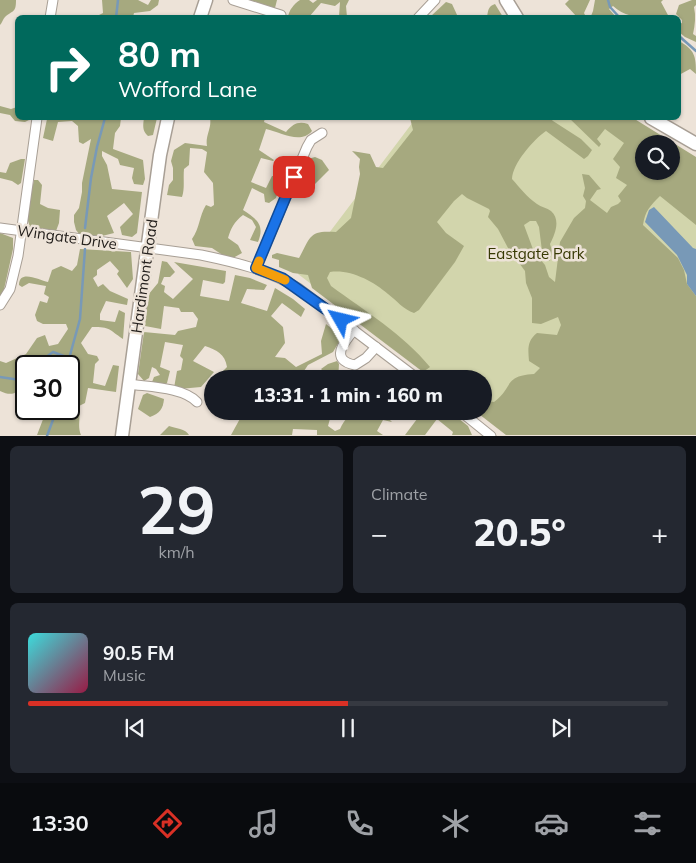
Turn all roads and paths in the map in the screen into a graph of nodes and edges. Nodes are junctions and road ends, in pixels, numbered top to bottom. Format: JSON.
{"nodes":[{"id":1,"x":53,"y":0,"type":"edge"},
{"id":2,"x":206,"y":0,"type":"edge"},
{"id":3,"x":233,"y":0,"type":"edge"},
{"id":4,"x":435,"y":0,"type":"edge"},
{"id":5,"x":506,"y":0,"type":"edge"},
{"id":6,"x":281,"y":14,"type":"dead end"},
{"id":7,"x":50,"y":15,"type":"edge"},
{"id":8,"x":201,"y":15,"type":"edge"},
{"id":9,"x":421,"y":15,"type":"edge"},
{"id":10,"x":515,"y":15,"type":"edge"},
{"id":11,"x":37,"y":120,"type":"edge"},
{"id":12,"x":168,"y":120,"type":"edge"},
{"id":13,"x":654,"y":120,"type":"edge"},
{"id":14,"x":322,"y":133,"type":"dead end"},
{"id":15,"x":696,"y":144,"type":"edge"},
{"id":16,"x":0,"y":228,"type":"edge"},
{"id":17,"x":21,"y":231,"type":"junction"},
{"id":18,"x":148,"y":248,"type":"junction"},
{"id":19,"x":256,"y":268,"type":"junction"},
{"id":20,"x":0,"y":305,"type":"edge"},
{"id":21,"x":354,"y":330,"type":"junction"},
{"id":22,"x":376,"y":347,"type":"junction"},
{"id":23,"x":406,"y":370,"type":"edge"},
{"id":24,"x":129,"y":384,"type":"junction"},
{"id":25,"x":197,"y":402,"type":"dead end"},
{"id":26,"x":469,"y":420,"type":"edge"},
{"id":27,"x":480,"y":432,"type":"edge"},
{"id":28,"x":122,"y":436,"type":"edge"},
{"id":29,"x":491,"y":436,"type":"edge"}],
"edges":[{"from":1,"to":7,"type":"street"},
{"from":2,"to":8,"type":"street"},
{"from":3,"to":6,"type":"street"},
{"from":4,"to":9,"type":"street"},
{"from":5,"to":10,"type":"street"},
{"from":11,"to":17,"type":"street"},
{"from":12,"to":18,"type":"street","name":"Hardimont Road"},
{"from":13,"to":15,"type":"street"},
{"from":14,"to":19,"type":"street"},
{"from":16,"to":17,"type":"street","name":"Wingate Drive"},
{"from":17,"to":18,"type":"street","name":"Wingate Drive"},
{"from":17,"to":20,"type":"street"},
{"from":18,"to":19,"type":"street","name":"Wingate Drive"},
{"from":18,"to":24,"type":"street","name":"Hardimont Road"},
{"from":19,"to":21,"type":"street","name":"Wingate Drive"},
{"from":21,"to":22,"type":"street","name":"Wingate Drive"},
{"from":21,"to":22,"type":"street"},
{"from":22,"to":23,"type":"street","name":"Wingate Drive"},
{"from":24,"to":25,"type":"street"},
{"from":24,"to":28,"type":"street","name":"Hardimont Road"},
{"from":26,"to":27,"type":"street"},
{"from":27,"to":29,"type":"street"}]}
